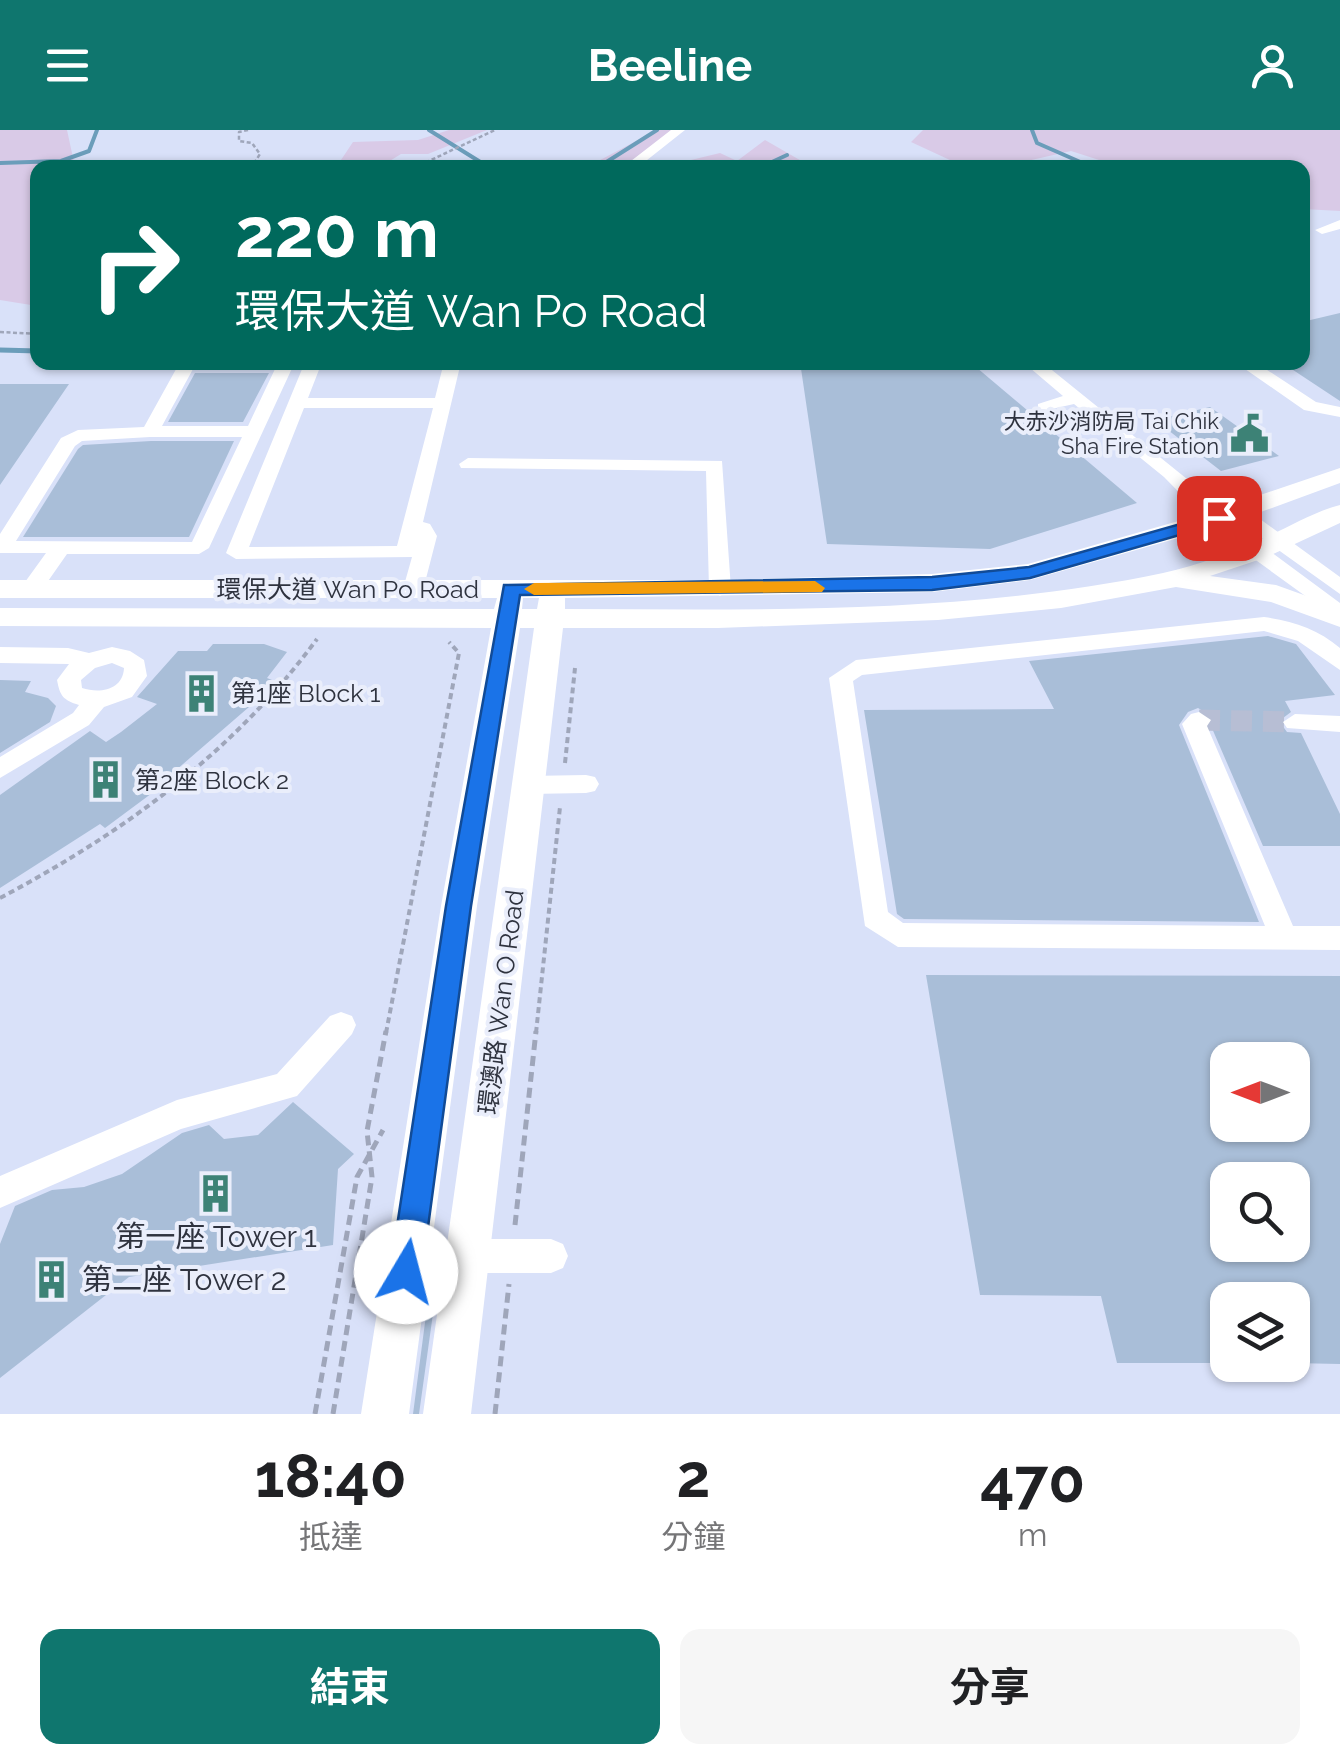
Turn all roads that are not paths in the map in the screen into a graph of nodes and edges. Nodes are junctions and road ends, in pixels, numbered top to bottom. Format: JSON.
{"nodes":[{"id":1,"x":679,"y":130,"type":"edge"},
{"id":2,"x":639,"y":160,"type":"edge"},
{"id":3,"x":1340,"y":224,"type":"edge"},
{"id":4,"x":1322,"y":230,"type":"dead end"},
{"id":5,"x":182,"y":370,"type":"edge"},
{"id":6,"x":283,"y":370,"type":"edge"},
{"id":7,"x":311,"y":370,"type":"edge"},
{"id":8,"x":452,"y":370,"type":"edge"},
{"id":9,"x":1040,"y":370,"type":"edge"},
{"id":10,"x":1255,"y":370,"type":"edge"},
{"id":11,"x":1076,"y":398,"type":"junction"},
{"id":12,"x":298,"y":403,"type":"junction"},
{"id":13,"x":444,"y":403,"type":"junction"},
{"id":14,"x":1044,"y":408,"type":"dead end"},
{"id":15,"x":1340,"y":412,"type":"edge"},
{"id":16,"x":254,"y":430,"type":"junction"},
{"id":17,"x":150,"y":432,"type":"junction"},
{"id":18,"x":468,"y":464,"type":"dead end"},
{"id":19,"x":1340,"y":475,"type":"edge"},
{"id":20,"x":1340,"y":513,"type":"edge"},
{"id":21,"x":412,"y":526,"type":"junction"},
{"id":22,"x":1247,"y":531,"type":"junction"},
{"id":23,"x":61,"y":546,"type":"junction"},
{"id":24,"x":1171,"y":580,"type":"junction"},
{"id":25,"x":1340,"y":587,"type":"edge"},
{"id":26,"x":31,"y":588,"type":"junction"},
{"id":27,"x":0,"y":589,"type":"edge"},
{"id":28,"x":414,"y":589,"type":"junction"},
{"id":29,"x":720,"y":589,"type":"junction"},
{"id":30,"x":509,"y":604,"type":"junction"},
{"id":31,"x":552,"y":604,"type":"junction"},
{"id":32,"x":1340,"y":616,"type":"edge"},
{"id":33,"x":0,"y":617,"type":"edge"},
{"id":34,"x":0,"y":655,"type":"edge"},
{"id":35,"x":88,"y":661,"type":"junction"},
{"id":36,"x":1340,"y":662,"type":"edge"},
{"id":37,"x":96,"y":700,"type":"junction"},
{"id":38,"x":1199,"y":720,"type":"dead end"},
{"id":39,"x":1295,"y":722,"type":"tunnel mouth"},
{"id":40,"x":1340,"y":724,"type":"edge"},
{"id":41,"x":0,"y":769,"type":"edge"},
{"id":42,"x":1284,"y":938,"type":"junction"},
{"id":43,"x":1340,"y":938,"type":"edge"},
{"id":44,"x":341,"y":1025,"type":"dead end"},
{"id":45,"x":0,"y":1192,"type":"edge"},
{"id":46,"x":468,"y":1256,"type":"junction"},
{"id":47,"x":551,"y":1256,"type":"dead end"},
{"id":48,"x":385,"y":1414,"type":"edge"},
{"id":49,"x":447,"y":1414,"type":"edge"}],
"edges":[{"from":1,"to":2,"type":"street"},
{"from":3,"to":4,"type":"street"},
{"from":5,"to":17,"type":"street"},
{"from":6,"to":16,"type":"street"},
{"from":7,"to":12,"type":"street"},
{"from":8,"to":13,"type":"street"},
{"from":9,"to":11,"type":"street"},
{"from":10,"to":15,"type":"street"},
{"from":11,"to":14,"type":"street"},
{"from":11,"to":22,"type":"street"},
{"from":12,"to":13,"type":"street"},
{"from":12,"to":21,"type":"street"},
{"from":13,"to":21,"type":"street"},
{"from":16,"to":17,"type":"street"},
{"from":16,"to":23,"type":"street"},
{"from":17,"to":23,"type":"street"},
{"from":18,"to":29,"type":"street"},
{"from":19,"to":22,"type":"main road","name":"環保大道 Wan Po Road"},
{"from":20,"to":22,"type":"main road","name":"環保大道 Wan Po Road"},
{"from":21,"to":28,"type":"street"},
{"from":22,"to":24,"type":"main road","name":"環保大道 Wan Po Road"},
{"from":22,"to":25,"type":"street"},
{"from":22,"to":29,"type":"main road","name":"環保大道 Wan Po Road"},
{"from":22,"to":32,"type":"street"},
{"from":23,"to":26,"type":"street"},
{"from":24,"to":31,"type":"main road","name":"環保大道 Wan Po Road"},
{"from":24,"to":32,"type":"main road"},
{"from":26,"to":27,"type":"main road","name":"環保大道 Wan Po Road"},
{"from":26,"to":28,"type":"main road","name":"環保大道 Wan Po Road"},
{"from":28,"to":30,"type":"main road","name":"環保大道 Wan Po Road"},
{"from":29,"to":31,"type":"main road","name":"環保大道 Wan Po Road"},
{"from":30,"to":31,"type":"main road","name":"環保大道 Wan Po Road"},
{"from":30,"to":33,"type":"main road","name":"環保大道 Wan Po Road"},
{"from":30,"to":48,"type":"main road"},
{"from":31,"to":46,"type":"main road","name":"環澳路 Wan O Road"},
{"from":34,"to":35,"type":"street"},
{"from":35,"to":37,"type":"street"},
{"from":35,"to":37,"type":"street"},
{"from":36,"to":42,"type":"street"},
{"from":37,"to":41,"type":"street"},
{"from":38,"to":42,"type":"street"},
{"from":39,"to":40,"type":"street"},
{"from":42,"to":43,"type":"street"},
{"from":44,"to":45,"type":"street"},
{"from":46,"to":47,"type":"street"},
{"from":46,"to":49,"type":"main road","name":"環澳路 Wan O Road"}]}
